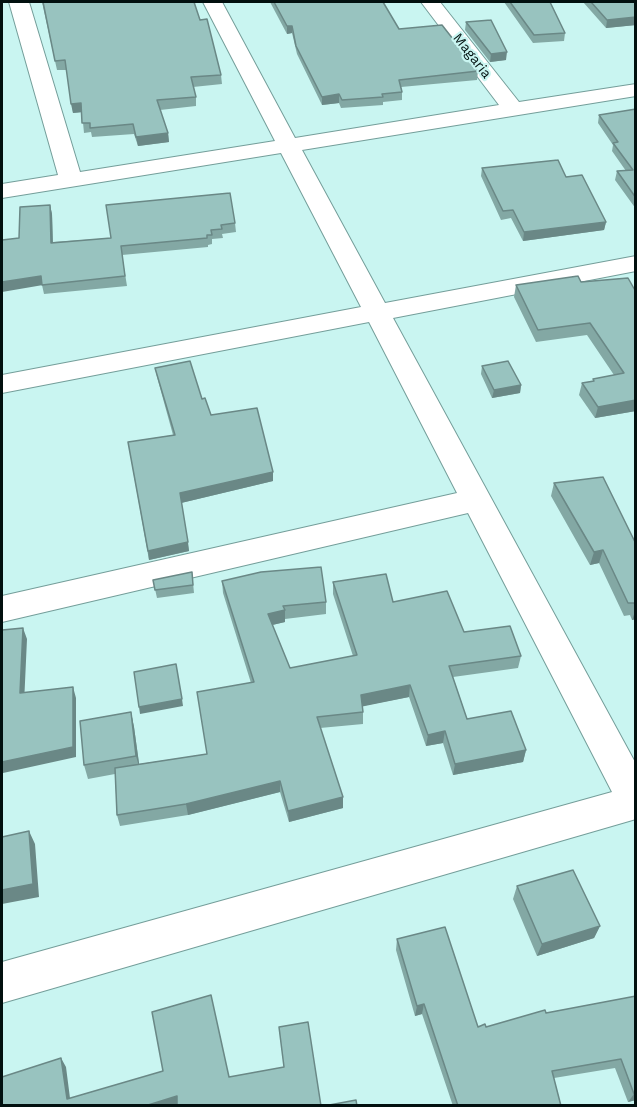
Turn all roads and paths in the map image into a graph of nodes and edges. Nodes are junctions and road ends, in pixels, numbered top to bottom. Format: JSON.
{"nodes":[{"id":1,"x":20,"y":2,"type":"edge"},
{"id":2,"x":212,"y":2,"type":"edge"},
{"id":3,"x":430,"y":2,"type":"edge"},
{"id":4,"x":636,"y":90,"type":"edge"},
{"id":5,"x":514,"y":110,"type":"junction"},
{"id":6,"x":288,"y":146,"type":"junction"},
{"id":7,"x":71,"y":180,"type":"junction"},
{"id":8,"x":2,"y":191,"type":"edge"},
{"id":9,"x":636,"y":263,"type":"edge"},
{"id":10,"x":377,"y":313,"type":"junction"},
{"id":11,"x":2,"y":384,"type":"edge"},
{"id":12,"x":476,"y":500,"type":"junction"},
{"id":13,"x":2,"y":609,"type":"edge"},
{"id":14,"x":636,"y":802,"type":"edge"},
{"id":15,"x":2,"y":983,"type":"edge"}],
"edges":[{"from":1,"to":7,"type":"street"},
{"from":2,"to":6,"type":"street"},
{"from":3,"to":5,"type":"street","name":"Magaria"},
{"from":4,"to":5,"type":"street"},
{"from":5,"to":6,"type":"street"},
{"from":6,"to":7,"type":"street"},
{"from":6,"to":10,"type":"street"},
{"from":7,"to":8,"type":"street"},
{"from":9,"to":10,"type":"street"},
{"from":10,"to":11,"type":"street"},
{"from":10,"to":12,"type":"street"},
{"from":12,"to":13,"type":"street"},
{"from":12,"to":14,"type":"street"},
{"from":14,"to":15,"type":"street"}]}
